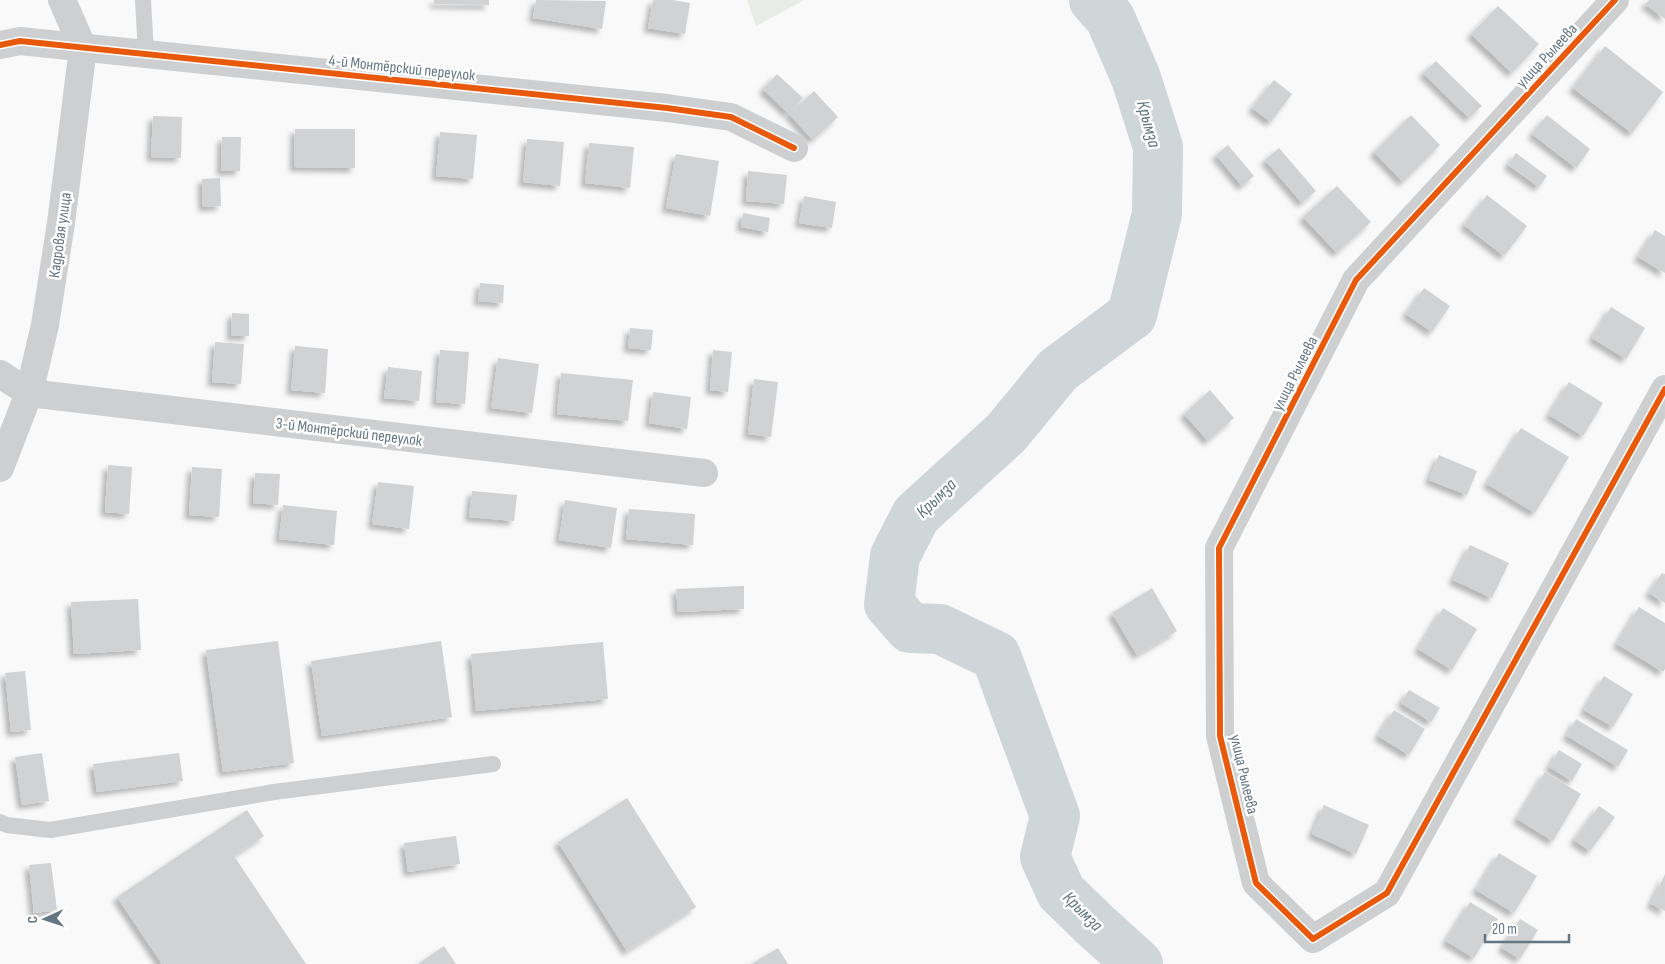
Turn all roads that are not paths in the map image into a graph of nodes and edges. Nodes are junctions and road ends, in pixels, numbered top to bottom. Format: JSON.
{"nodes":[{"id":1,"x":62,"y":0,"type":"edge"},
{"id":2,"x":143,"y":0,"type":"edge"},
{"id":3,"x":1614,"y":0,"type":"edge"},
{"id":4,"x":0,"y":45,"type":"edge"},
{"id":5,"x":82,"y":48,"type":"junction"},
{"id":6,"x":146,"y":54,"type":"junction"},
{"id":7,"x":794,"y":148,"type":"dead end"},
{"id":8,"x":0,"y":374,"type":"edge"},
{"id":9,"x":1665,"y":389,"type":"edge"},
{"id":10,"x":29,"y":393,"type":"junction"},
{"id":11,"x":0,"y":468,"type":"edge"},
{"id":12,"x":704,"y":473,"type":"dead end"},
{"id":13,"x":493,"y":764,"type":"dead end"},
{"id":14,"x":0,"y":822,"type":"edge"}],
"edges":[{"from":1,"to":5,"type":"street","name":"Кадровая улица"},
{"from":2,"to":6,"type":"lane"},
{"from":3,"to":9,"type":"street","name":"улица Рылеева"},
{"from":4,"to":5,"type":"street","name":"4-й Монтёрский переулок"},
{"from":5,"to":6,"type":"street","name":"4-й Монтёрский переулок"},
{"from":5,"to":10,"type":"street","name":"Кадровая улица"},
{"from":6,"to":7,"type":"street","name":"4-й Монтёрский переулок"},
{"from":8,"to":10,"type":"street","name":"3-й Монтёрский переулок"},
{"from":10,"to":11,"type":"street","name":"Кадровая улица"},
{"from":10,"to":12,"type":"street","name":"3-й Монтёрский переулок"},
{"from":13,"to":14,"type":"lane"}]}
